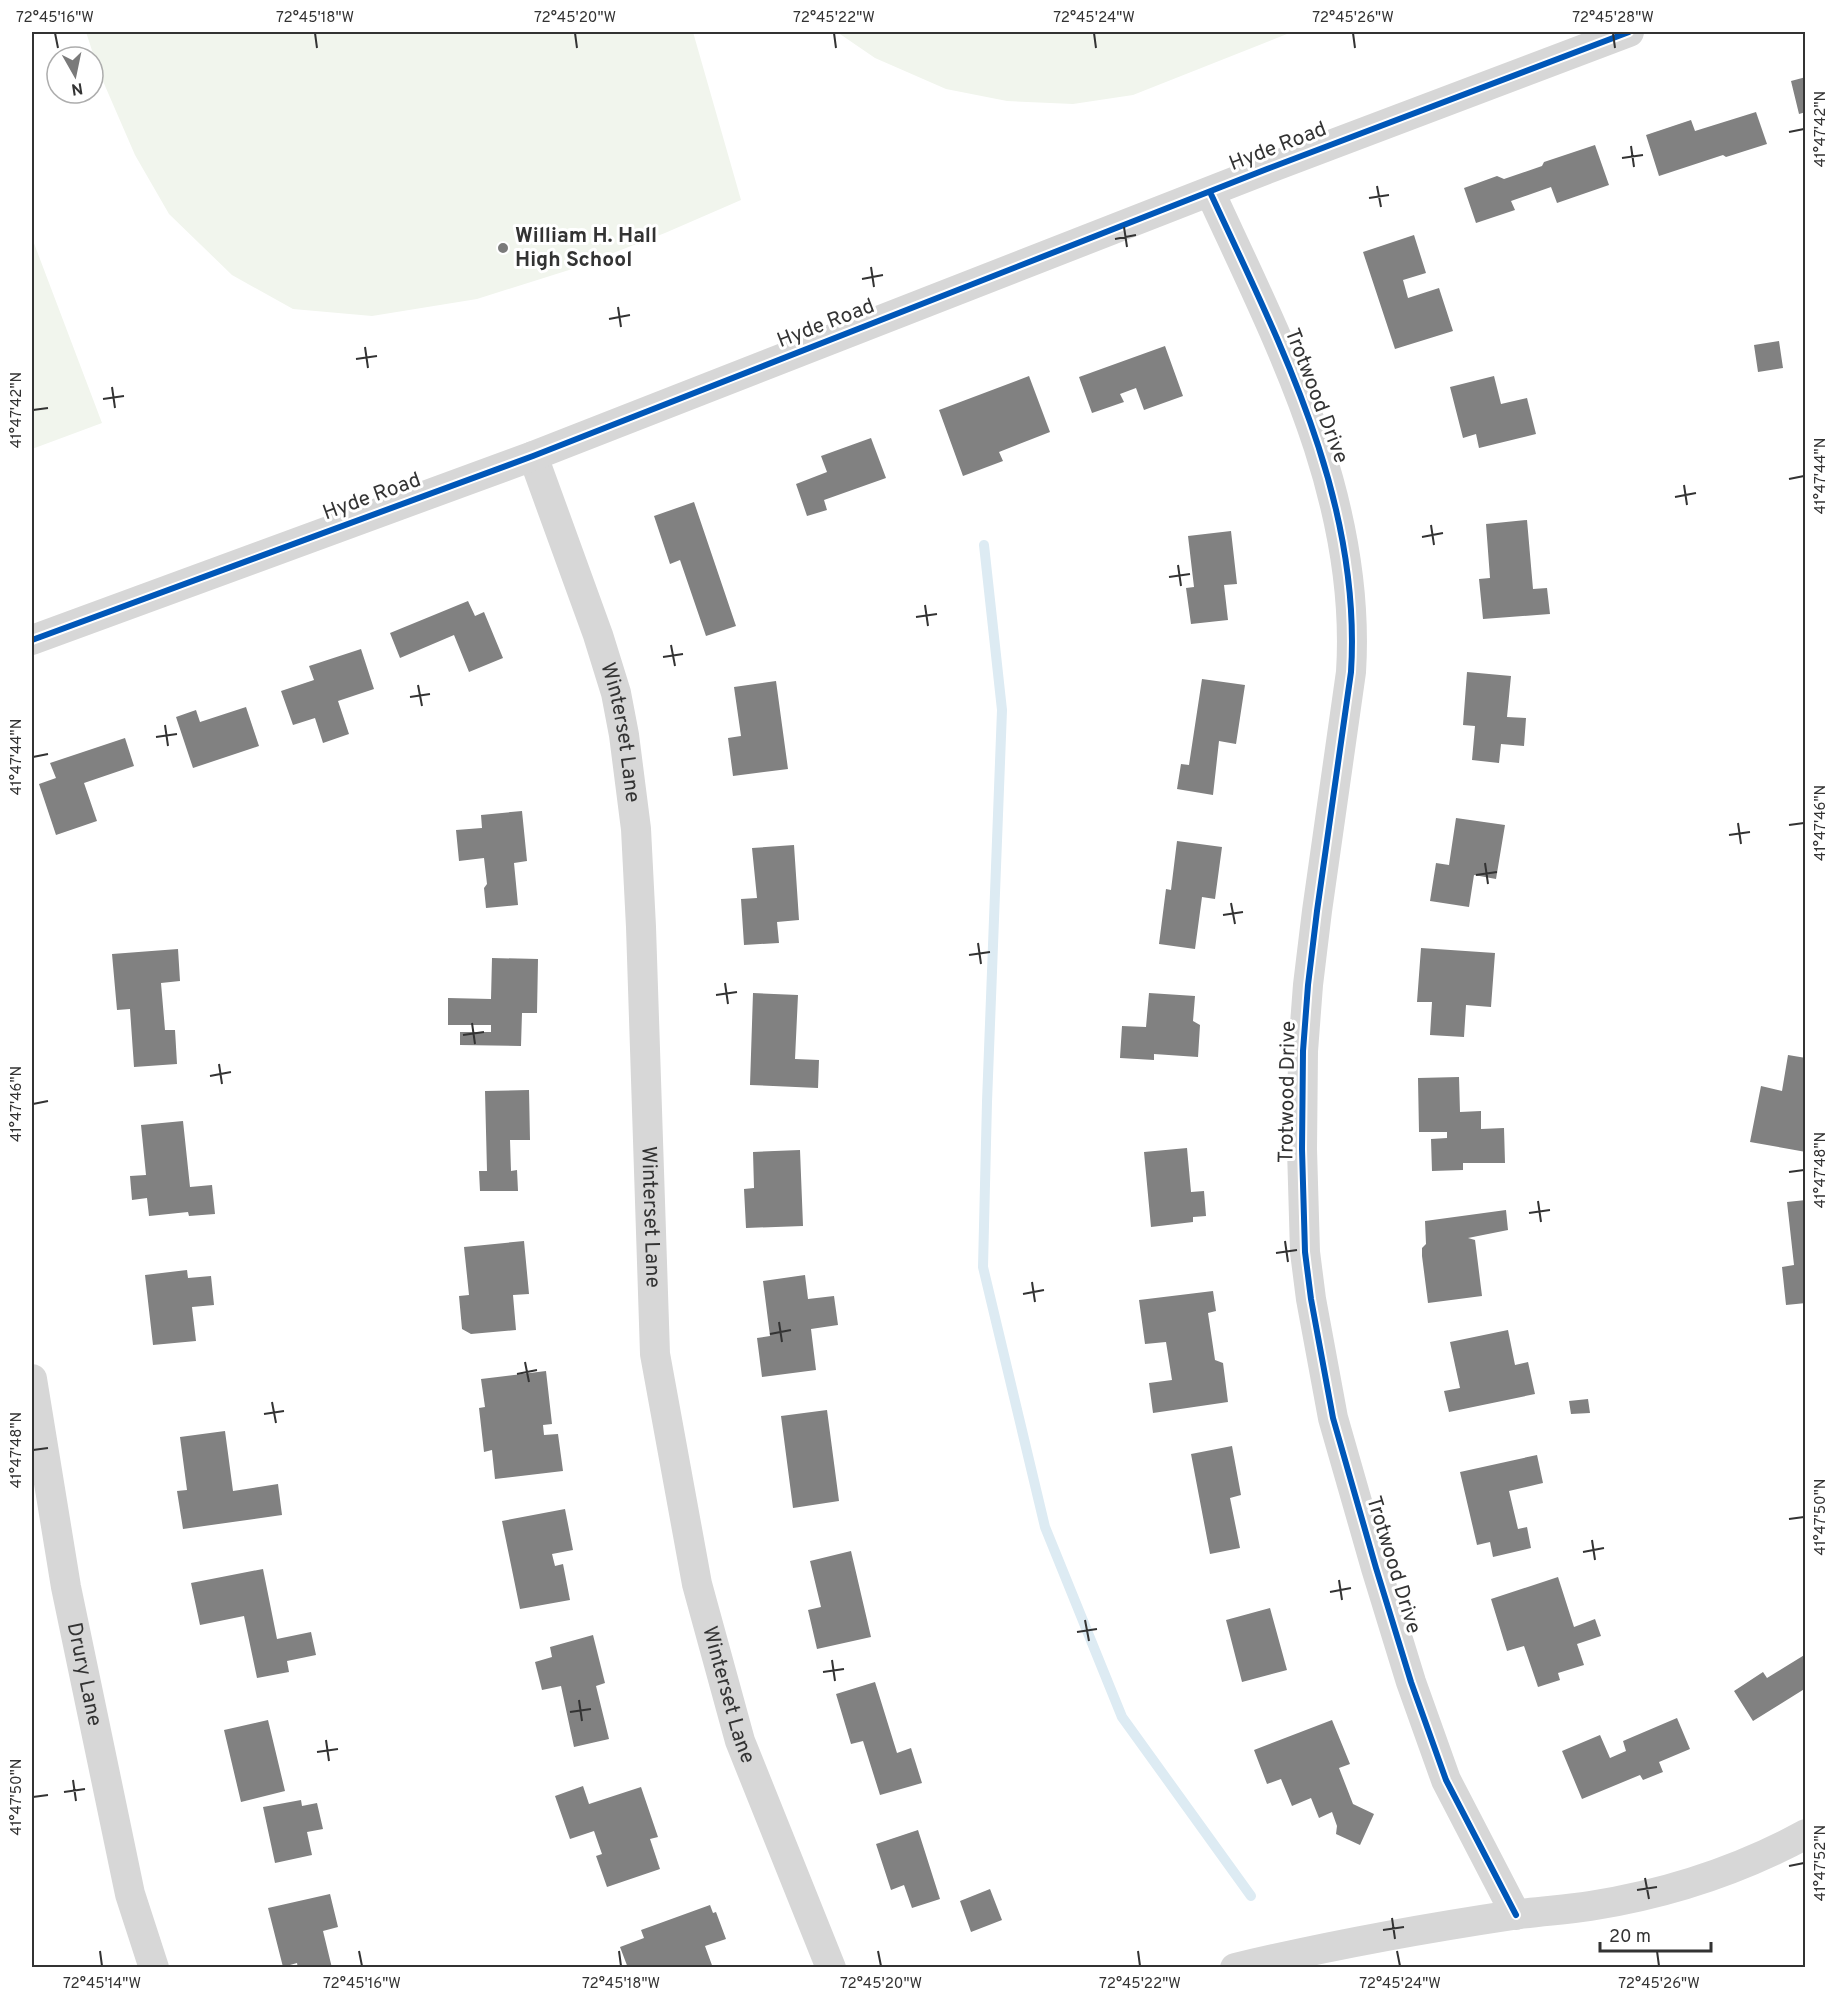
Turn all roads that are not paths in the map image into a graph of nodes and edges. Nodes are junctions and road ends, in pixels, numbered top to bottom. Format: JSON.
{"nodes":[{"id":1,"x":1629,"y":32,"type":"edge"},
{"id":2,"x":1210,"y":192,"type":"junction"},
{"id":3,"x":533,"y":456,"type":"junction"},
{"id":4,"x":32,"y":640,"type":"edge"},
{"id":5,"x":32,"y":1378,"type":"edge"},
{"id":6,"x":1806,"y":1834,"type":"edge"},
{"id":7,"x":1516,"y":1915,"type":"junction"},
{"id":8,"x":154,"y":1968,"type":"edge"},
{"id":9,"x":831,"y":1968,"type":"edge"},
{"id":10,"x":1235,"y":1968,"type":"edge"}],
"edges":[{"from":1,"to":2,"type":"street","name":"Hyde Road"},
{"from":2,"to":3,"type":"street","name":"Hyde Road"},
{"from":2,"to":7,"type":"street","name":"Trotwood Drive"},
{"from":3,"to":4,"type":"street","name":"Hyde Road"},
{"from":3,"to":9,"type":"street","name":"Winterset Lane"},
{"from":5,"to":8,"type":"street","name":"Drury Lane"},
{"from":6,"to":7,"type":"street"},
{"from":7,"to":10,"type":"street"}]}
